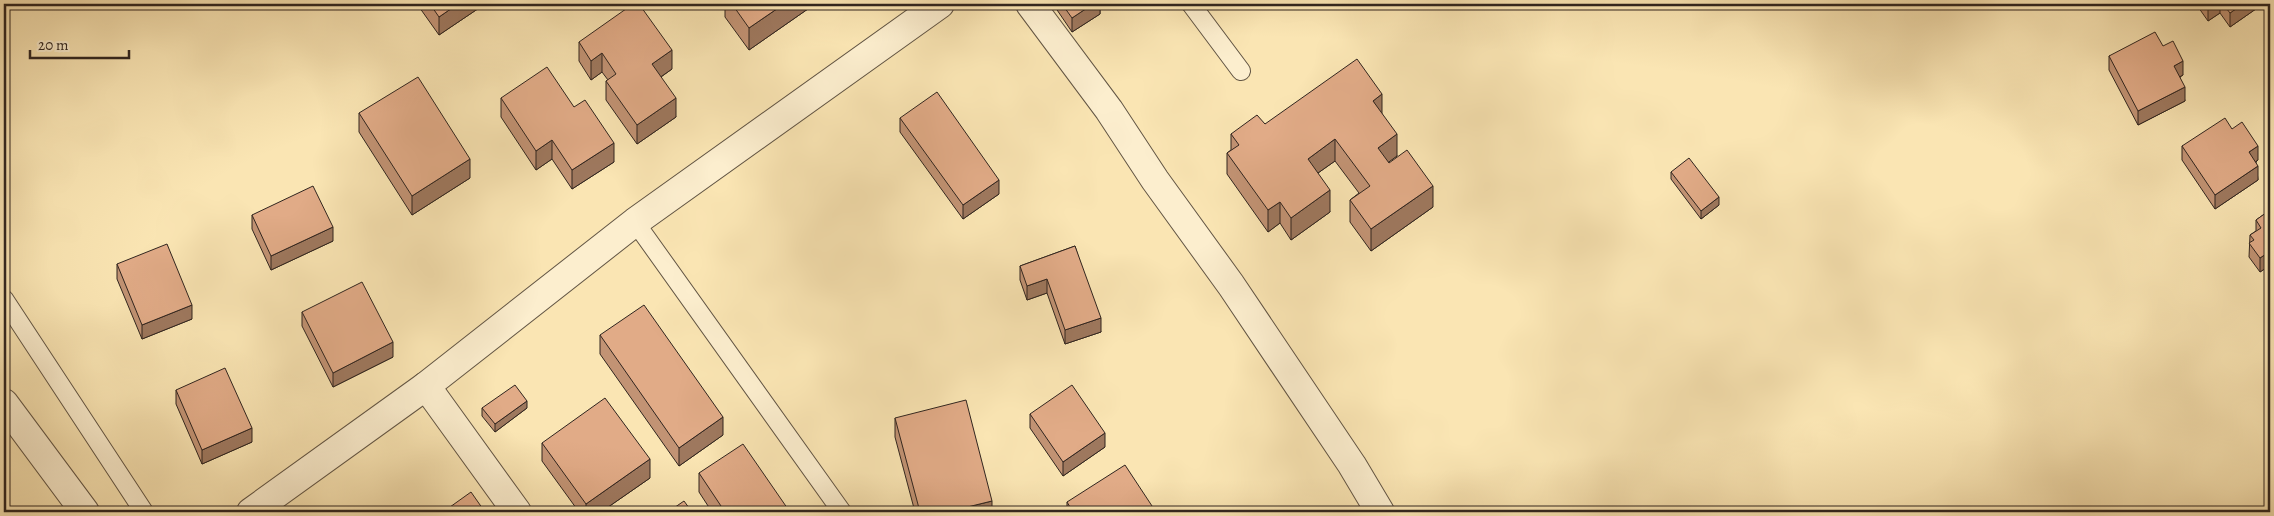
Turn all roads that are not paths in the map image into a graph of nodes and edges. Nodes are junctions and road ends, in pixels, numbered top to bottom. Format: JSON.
{"nodes":[{"id":1,"x":940,"y":4,"type":"edge"},
{"id":2,"x":1030,"y":4,"type":"edge"},
{"id":3,"x":1191,"y":4,"type":"edge"},
{"id":4,"x":1241,"y":71,"type":"dead end"},
{"id":5,"x":635,"y":222,"type":"junction"},
{"id":6,"x":4,"y":299,"type":"edge"},
{"id":7,"x":426,"y":386,"type":"junction"},
{"id":8,"x":4,"y":403,"type":"edge"},
{"id":9,"x":85,"y":512,"type":"edge"},
{"id":10,"x":144,"y":512,"type":"edge"},
{"id":11,"x":251,"y":512,"type":"edge"},
{"id":12,"x":517,"y":512,"type":"edge"},
{"id":13,"x":842,"y":512,"type":"edge"},
{"id":14,"x":1380,"y":512,"type":"edge"}],
"edges":[{"from":1,"to":5,"type":"street"},
{"from":2,"to":14,"type":"street"},
{"from":3,"to":4,"type":"lane"},
{"from":5,"to":7,"type":"street"},
{"from":5,"to":13,"type":"lane"},
{"from":6,"to":10,"type":"lane"},
{"from":7,"to":11,"type":"street"},
{"from":7,"to":12,"type":"street"},
{"from":8,"to":9,"type":"street"}]}
